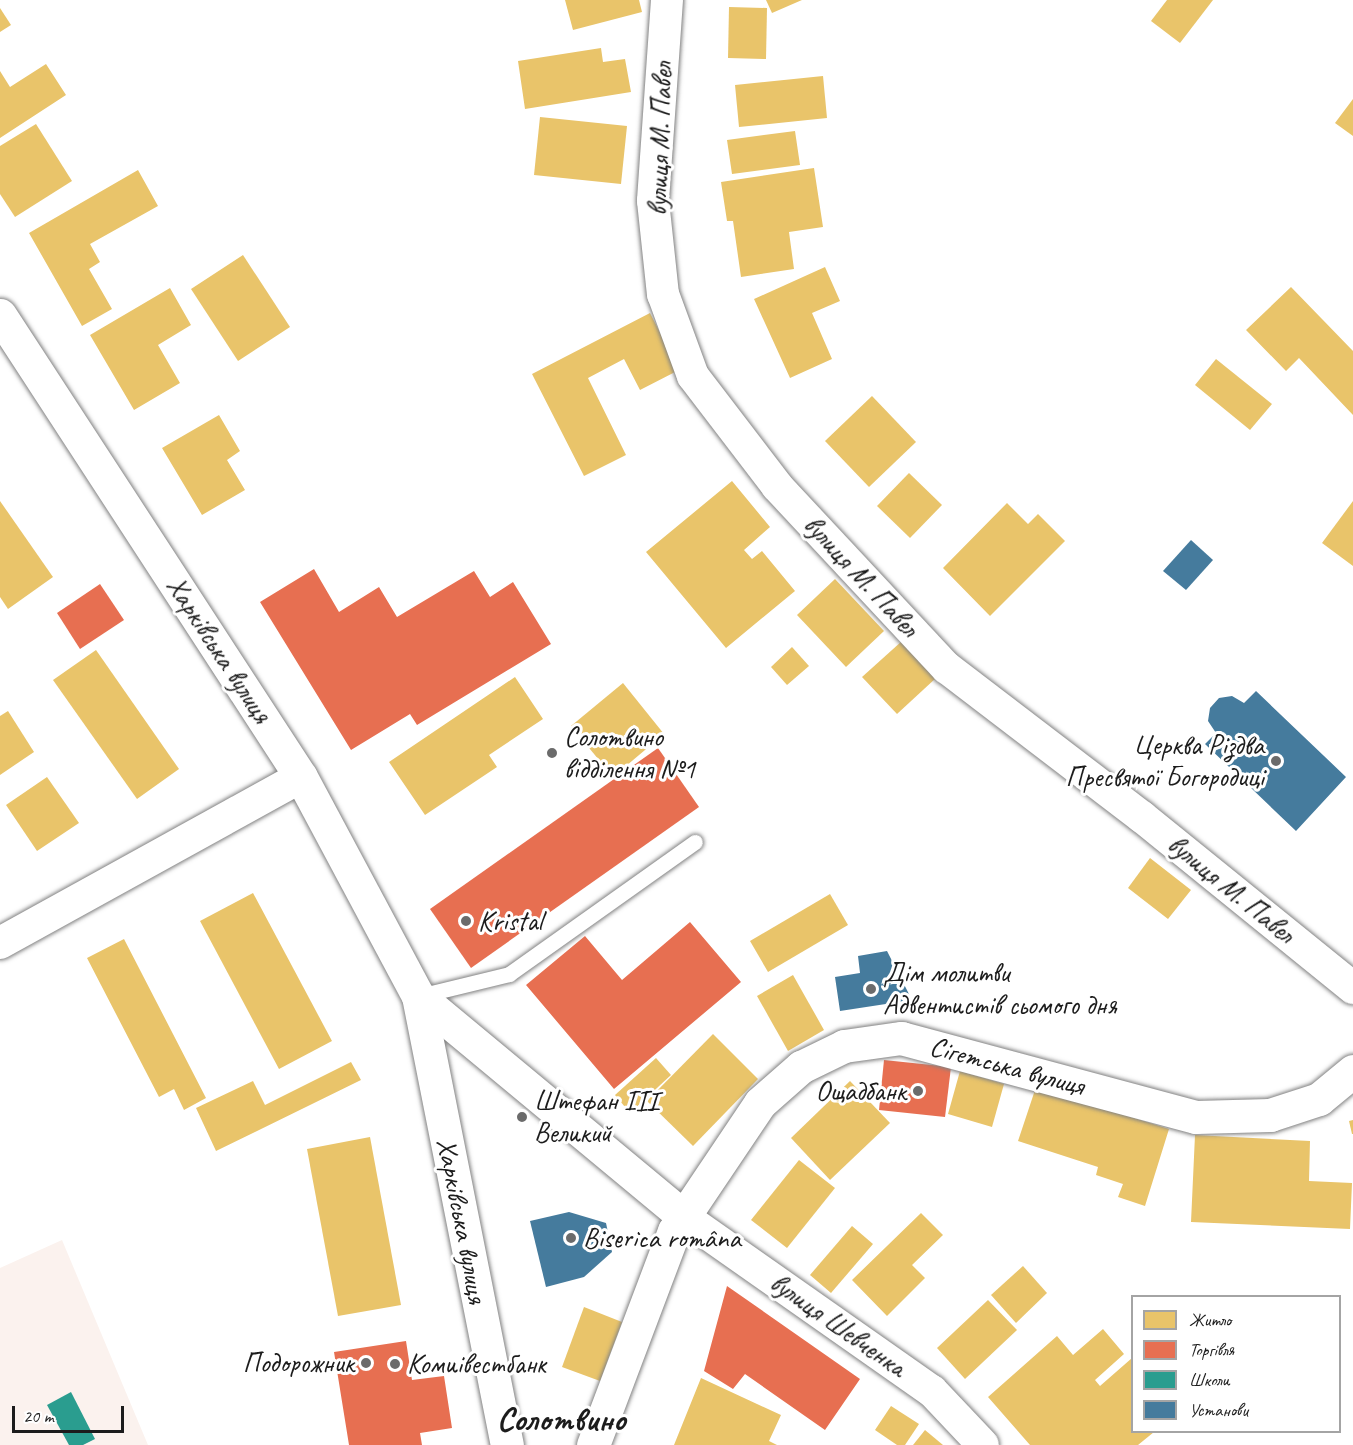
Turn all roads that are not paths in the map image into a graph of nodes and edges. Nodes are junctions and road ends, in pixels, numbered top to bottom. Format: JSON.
{"nodes":[{"id":1,"x":667,"y":0,"type":"edge"},
{"id":2,"x":0,"y":315,"type":"edge"},
{"id":3,"x":302,"y":777,"type":"junction"},
{"id":4,"x":695,"y":842,"type":"dead end"},
{"id":5,"x":0,"y":943,"type":"edge"},
{"id":6,"x":1353,"y":988,"type":"edge"},
{"id":7,"x":418,"y":996,"type":"junction"},
{"id":8,"x":1353,"y":1071,"type":"edge"},
{"id":9,"x":684,"y":1217,"type":"junction"},
{"id":10,"x":507,"y":1445,"type":"edge"},
{"id":11,"x":593,"y":1445,"type":"edge"},
{"id":12,"x":983,"y":1445,"type":"edge"}],
"edges":[{"from":1,"to":6,"type":"street","name":"вулиця М. Павел"},
{"from":2,"to":3,"type":"street","name":"Харківська вулиця"},
{"from":3,"to":5,"type":"street"},
{"from":3,"to":7,"type":"street","name":"Харківська вулиця"},
{"from":4,"to":7,"type":"lane"},
{"from":7,"to":9,"type":"street","name":"Харківська вулиця"},
{"from":7,"to":10,"type":"street","name":"Харківська вулиця"},
{"from":8,"to":9,"type":"street","name":"Сігетська вулиця"},
{"from":9,"to":11,"type":"street","name":"Сігетська вулиця"},
{"from":9,"to":12,"type":"street","name":"вулиця Шевченка"}]}
